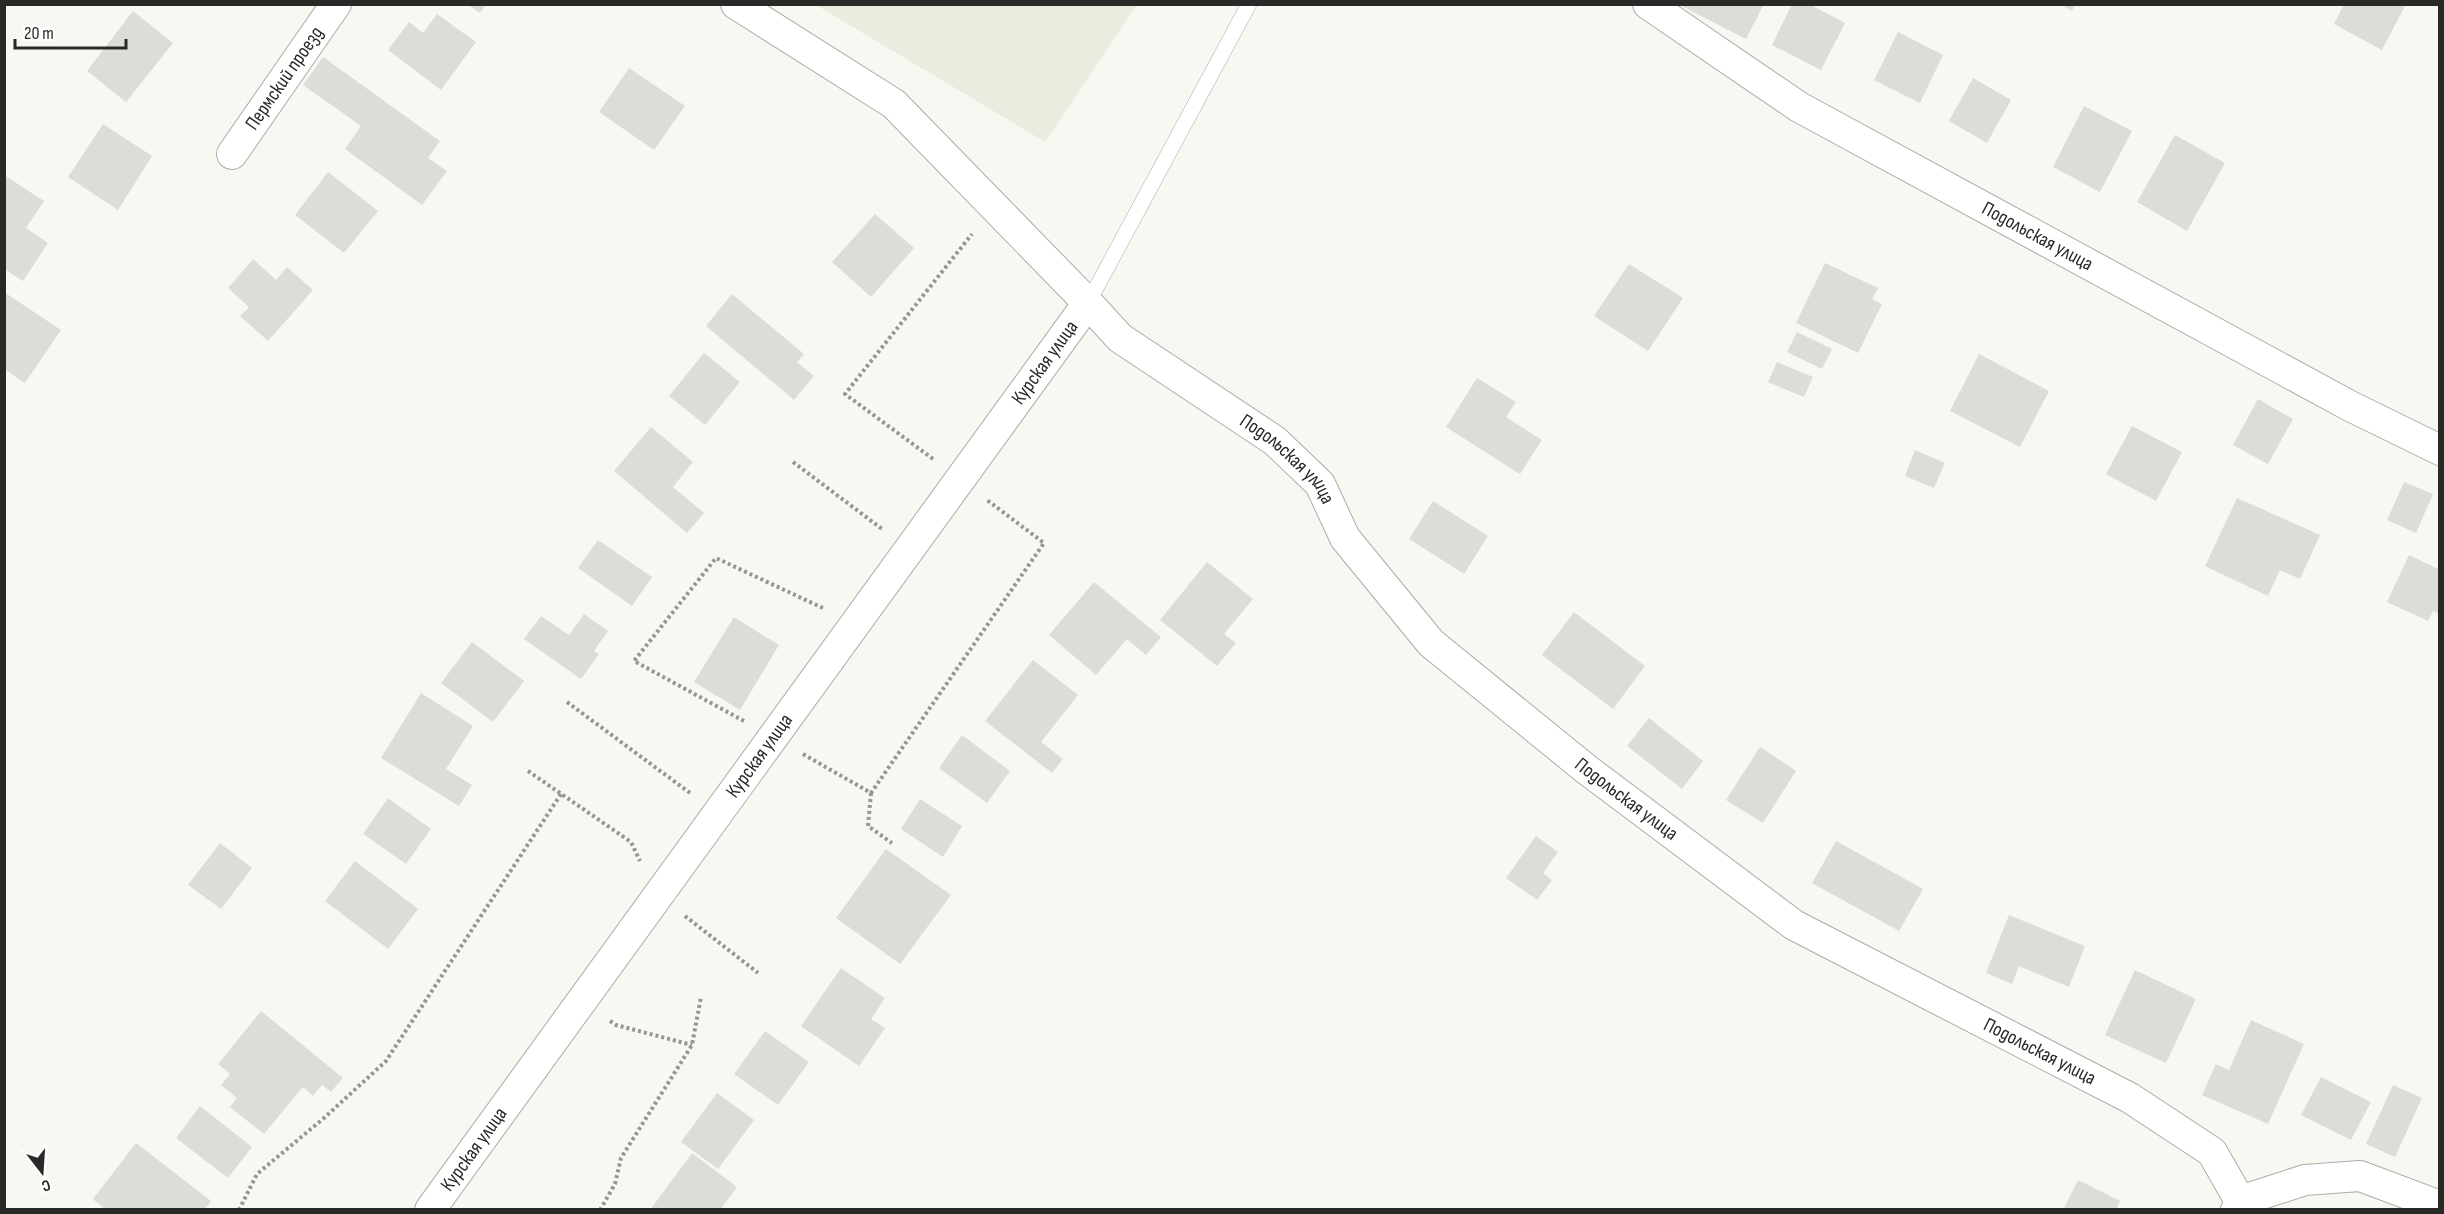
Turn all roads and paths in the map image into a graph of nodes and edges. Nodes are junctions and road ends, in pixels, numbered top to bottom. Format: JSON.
{"nodes":[{"id":1,"x":336,"y":4,"type":"edge"},
{"id":2,"x":736,"y":4,"type":"edge"},
{"id":3,"x":1249,"y":4,"type":"edge"},
{"id":4,"x":1648,"y":4,"type":"edge"},
{"id":5,"x":232,"y":154,"type":"dead end"},
{"id":6,"x":1088,"y":303,"type":"junction"},
{"id":7,"x":2439,"y":450,"type":"edge"},
{"id":8,"x":793,"y":462,"type":"dead end"},
{"id":9,"x":909,"y":549,"type":"junction"},
{"id":10,"x":855,"y":623,"type":"junction"},
{"id":11,"x":567,"y":702,"type":"dead end"},
{"id":12,"x":773,"y":737,"type":"junction"},
{"id":13,"x":871,"y":793,"type":"dead end"},
{"id":14,"x":561,"y":794,"type":"dead end"},
{"id":15,"x":717,"y":813,"type":"junction"},
{"id":16,"x":892,"y":843,"type":"dead end"},
{"id":17,"x":701,"y":997,"type":"dead end"},
{"id":18,"x":581,"y":1001,"type":"junction"},
{"id":19,"x":692,"y":1045,"type":"junction"},
{"id":20,"x":2238,"y":1205,"type":"edge"},
{"id":21,"x":2439,"y":1206,"type":"edge"},
{"id":22,"x":238,"y":1209,"type":"edge"},
{"id":23,"x":430,"y":1209,"type":"edge"},
{"id":24,"x":600,"y":1209,"type":"edge"}],
"edges":[{"from":1,"to":5,"type":"street","name":"Пермский проезд"},
{"from":2,"to":6,"type":"street","name":"Подольская улица"},
{"from":3,"to":6,"type":"lane"},
{"from":4,"to":7,"type":"street","name":"Подольская улица"},
{"from":6,"to":9,"type":"street","name":"Курская улица"},
{"from":6,"to":20,"type":"street","name":"Подольская улица"},
{"from":8,"to":9,"type":"path"},
{"from":9,"to":10,"type":"street","name":"Курская улица"},
{"from":10,"to":12,"type":"street","name":"Курская улица"},
{"from":10,"to":12,"type":"path"},
{"from":11,"to":15,"type":"path"},
{"from":12,"to":15,"type":"street","name":"Курская улица"},
{"from":13,"to":16,"type":"path"},
{"from":14,"to":22,"type":"path"},
{"from":15,"to":18,"type":"street","name":"Курская улица"},
{"from":17,"to":19,"type":"path"},
{"from":18,"to":19,"type":"path"},
{"from":18,"to":23,"type":"street","name":"Курская улица"},
{"from":19,"to":24,"type":"path"},
{"from":20,"to":21,"type":"street","name":"Подольская улица"}]}
